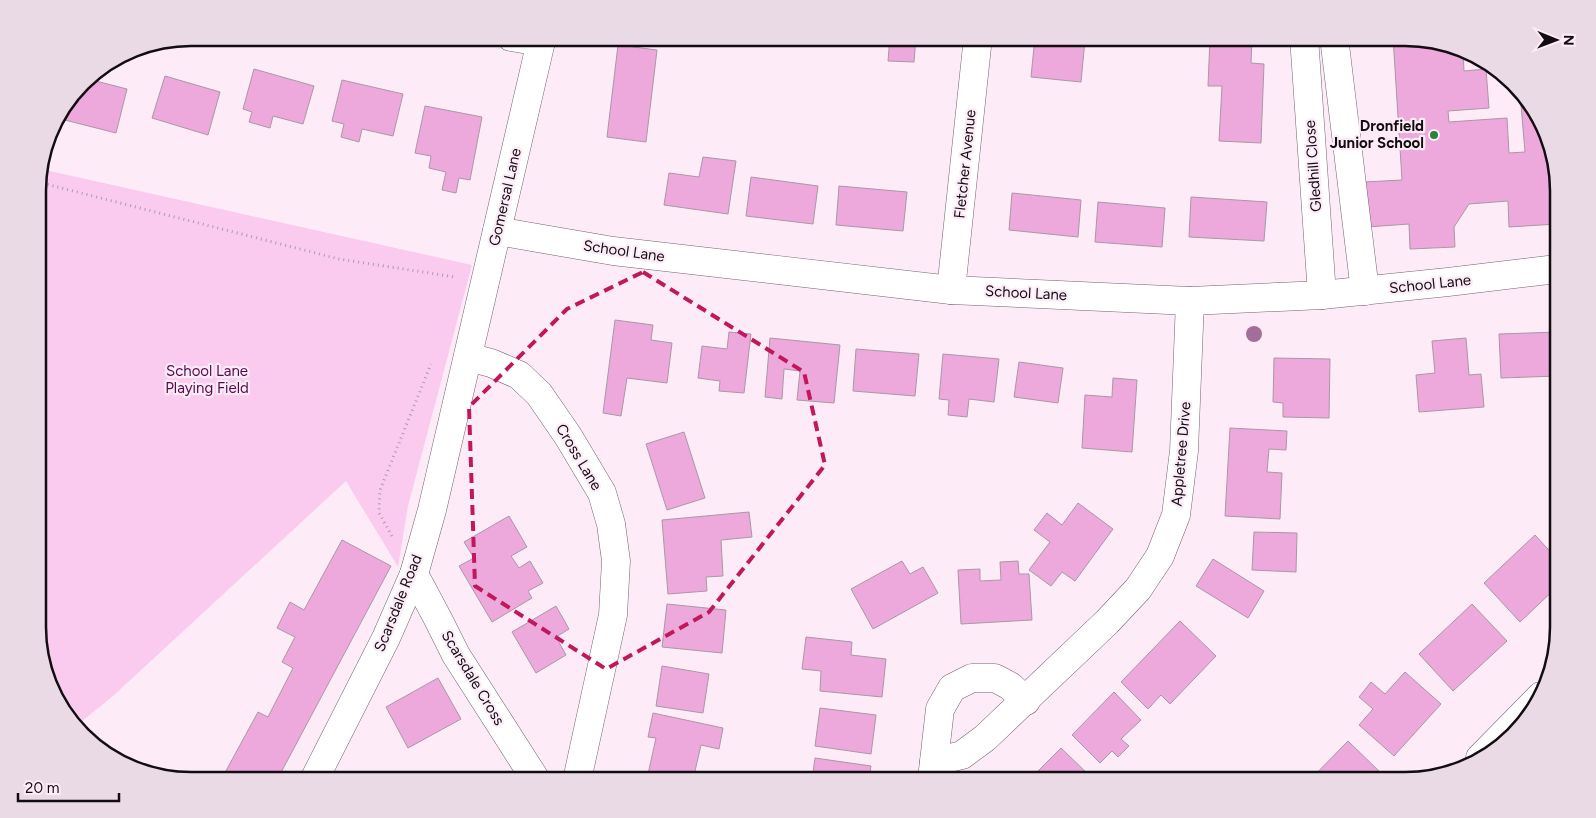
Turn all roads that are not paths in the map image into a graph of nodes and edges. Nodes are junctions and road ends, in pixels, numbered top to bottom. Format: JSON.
{"nodes":[{"id":1,"x":977,"y":46,"type":"edge"},
{"id":2,"x":1305,"y":46,"type":"edge"},
{"id":3,"x":1335,"y":46,"type":"edge"},
{"id":4,"x":540,"y":47,"type":"edge"},
{"id":5,"x":498,"y":231,"type":"junction"},
{"id":6,"x":1550,"y":270,"type":"edge"},
{"id":7,"x":951,"y":290,"type":"junction"},
{"id":8,"x":1365,"y":291,"type":"junction"},
{"id":9,"x":1322,"y":295,"type":"junction"},
{"id":10,"x":1190,"y":301,"type":"junction"},
{"id":11,"x":468,"y":357,"type":"junction"},
{"id":12,"x":414,"y":574,"type":"junction"},
{"id":13,"x":1026,"y":701,"type":"junction"},
{"id":14,"x":933,"y":771,"type":"edge"},
{"id":15,"x":318,"y":772,"type":"edge"},
{"id":16,"x":531,"y":772,"type":"edge"},
{"id":17,"x":579,"y":772,"type":"edge"}],
"edges":[{"from":1,"to":7,"type":"street","name":"Fletcher Avenue"},
{"from":2,"to":9,"type":"street","name":"Gledhill Close"},
{"from":3,"to":8,"type":"street"},
{"from":4,"to":5,"type":"street","name":"Gomersal Lane"},
{"from":5,"to":7,"type":"street","name":"School Lane"},
{"from":5,"to":11,"type":"street","name":"Gomersal Lane"},
{"from":6,"to":8,"type":"street","name":"School Lane"},
{"from":7,"to":10,"type":"street","name":"School Lane"},
{"from":8,"to":9,"type":"street","name":"School Lane"},
{"from":9,"to":10,"type":"street","name":"School Lane"},
{"from":10,"to":13,"type":"street","name":"Appletree Drive"},
{"from":11,"to":12,"type":"street","name":"Scarsdale Road"},
{"from":11,"to":17,"type":"street","name":"Cross Lane"},
{"from":12,"to":15,"type":"street","name":"Scarsdale Road"},
{"from":12,"to":16,"type":"street","name":"Scarsdale Cross"},
{"from":13,"to":14,"type":"street","name":"Appletree Drive"},
{"from":13,"to":14,"type":"street","name":"Appletree Drive"}]}
